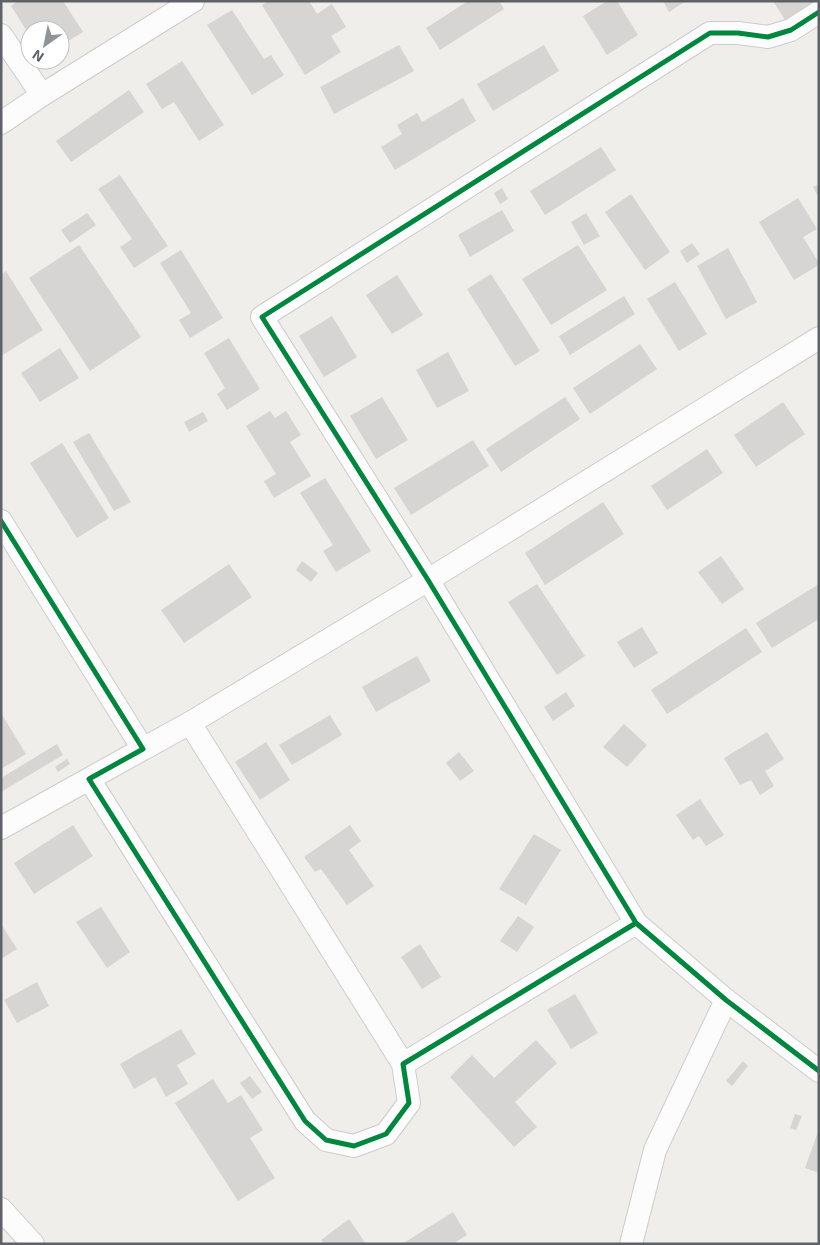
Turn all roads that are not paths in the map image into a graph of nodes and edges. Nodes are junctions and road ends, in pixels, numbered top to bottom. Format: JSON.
{"nodes":[{"id":1,"x":193,"y":1,"type":"edge"},
{"id":2,"x":819,"y":12,"type":"edge"},
{"id":3,"x":1,"y":34,"type":"edge"},
{"id":4,"x":42,"y":95,"type":"junction"},
{"id":5,"x":1,"y":123,"type":"edge"},
{"id":6,"x":819,"y":338,"type":"edge"},
{"id":7,"x":1,"y":522,"type":"edge"},
{"id":8,"x":428,"y":580,"type":"junction"},
{"id":9,"x":190,"y":723,"type":"junction"},
{"id":10,"x":143,"y":749,"type":"junction"},
{"id":11,"x":89,"y":779,"type":"junction"},
{"id":12,"x":1,"y":828,"type":"edge"},
{"id":13,"x":636,"y":923,"type":"junction"},
{"id":14,"x":726,"y":1000,"type":"junction"},
{"id":15,"x":403,"y":1064,"type":"junction"},
{"id":16,"x":819,"y":1071,"type":"edge"},
{"id":17,"x":1,"y":1209,"type":"edge"},
{"id":18,"x":33,"y":1244,"type":"edge"},
{"id":19,"x":631,"y":1244,"type":"edge"}],
"edges":[{"from":1,"to":4,"type":"street"},
{"from":2,"to":8,"type":"street"},
{"from":3,"to":4,"type":"street"},
{"from":4,"to":5,"type":"street"},
{"from":6,"to":8,"type":"street"},
{"from":7,"to":10,"type":"street"},
{"from":8,"to":9,"type":"street"},
{"from":8,"to":13,"type":"street"},
{"from":9,"to":10,"type":"street"},
{"from":9,"to":15,"type":"street"},
{"from":10,"to":11,"type":"street"},
{"from":11,"to":12,"type":"street"},
{"from":11,"to":15,"type":"street"},
{"from":13,"to":14,"type":"street"},
{"from":13,"to":15,"type":"street"},
{"from":14,"to":16,"type":"street"},
{"from":14,"to":19,"type":"street"},
{"from":17,"to":18,"type":"street"}]}
